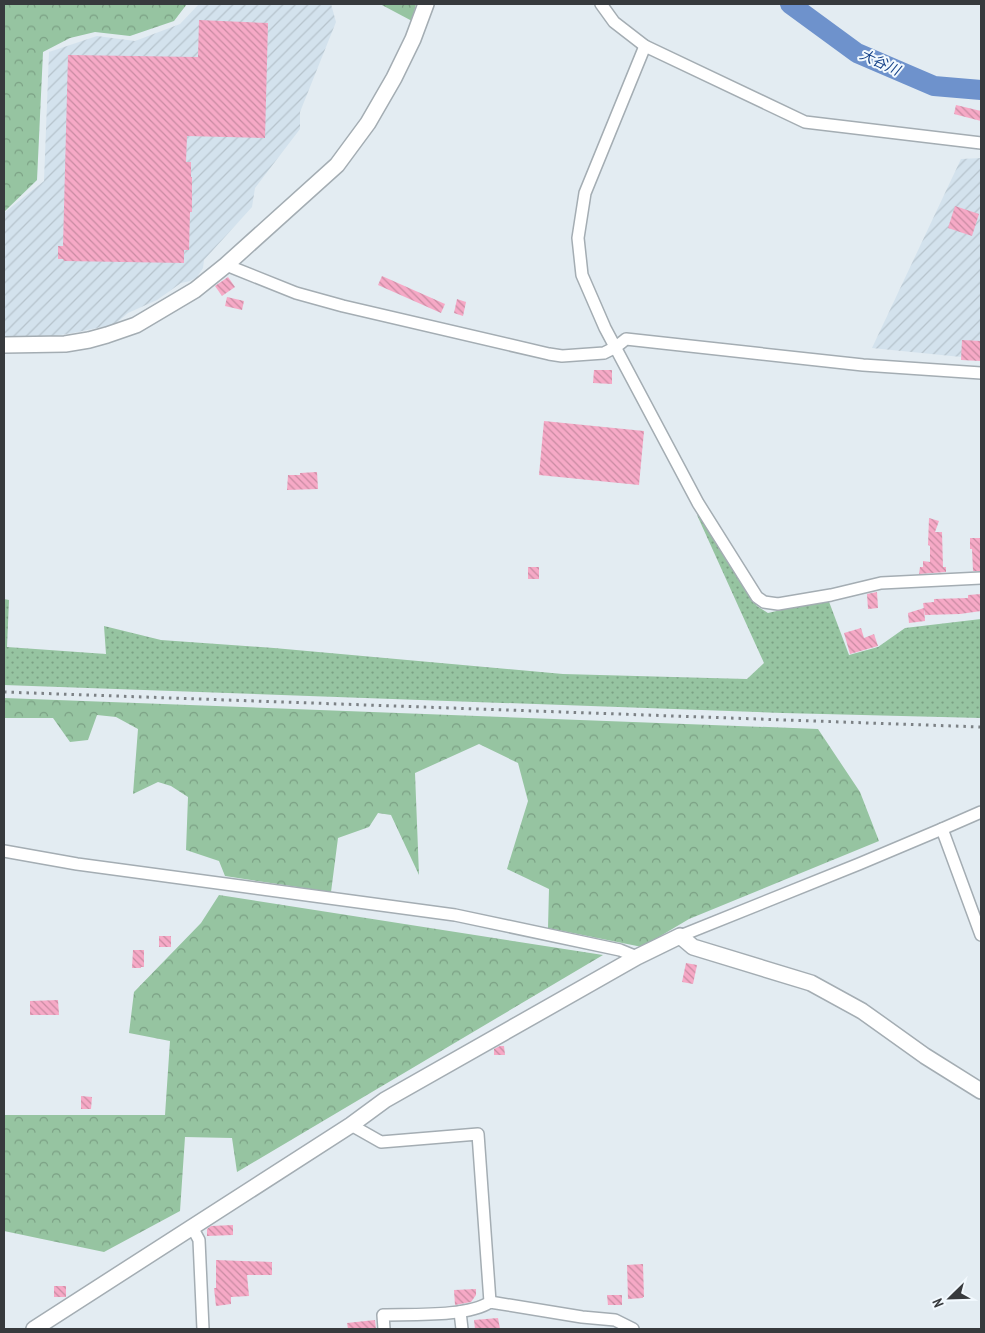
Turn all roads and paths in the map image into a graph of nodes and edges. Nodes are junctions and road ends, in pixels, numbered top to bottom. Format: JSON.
{"nodes":[{"id":1,"x":426,"y":4,"type":"edge"},
{"id":2,"x":601,"y":4,"type":"edge"},
{"id":3,"x":645,"y":46,"type":"junction"},
{"id":4,"x":981,"y":143,"type":"edge"},
{"id":5,"x":226,"y":265,"type":"junction"},
{"id":6,"x":4,"y":345,"type":"edge"},
{"id":7,"x":616,"y":347,"type":"junction"},
{"id":8,"x":981,"y":373,"type":"edge"},
{"id":9,"x":981,"y":578,"type":"edge"},
{"id":10,"x":981,"y":812,"type":"edge"},
{"id":11,"x":942,"y":829,"type":"junction"},
{"id":12,"x":4,"y":851,"type":"edge"},
{"id":13,"x":680,"y":936,"type":"junction"},
{"id":14,"x":981,"y":936,"type":"edge"},
{"id":15,"x":637,"y":957,"type":"junction"},
{"id":16,"x":981,"y":1091,"type":"edge"},
{"id":17,"x":351,"y":1125,"type":"junction"},
{"id":18,"x":192,"y":1227,"type":"junction"},
{"id":19,"x":490,"y":1302,"type":"junction"},
{"id":20,"x":460,"y":1312,"type":"junction"},
{"id":21,"x":34,"y":1329,"type":"edge"},
{"id":22,"x":203,"y":1329,"type":"edge"},
{"id":23,"x":384,"y":1329,"type":"edge"},
{"id":24,"x":462,"y":1329,"type":"edge"},
{"id":25,"x":632,"y":1329,"type":"edge"}],
"edges":[{"from":1,"to":5,"type":"street"},
{"from":2,"to":3,"type":"street"},
{"from":3,"to":4,"type":"street"},
{"from":3,"to":7,"type":"street"},
{"from":5,"to":6,"type":"street"},
{"from":5,"to":7,"type":"street"},
{"from":7,"to":8,"type":"street"},
{"from":7,"to":9,"type":"street"},
{"from":10,"to":11,"type":"street"},
{"from":11,"to":13,"type":"street"},
{"from":11,"to":14,"type":"street"},
{"from":12,"to":15,"type":"street"},
{"from":13,"to":15,"type":"street"},
{"from":13,"to":16,"type":"street"},
{"from":15,"to":17,"type":"street"},
{"from":17,"to":18,"type":"street"},
{"from":17,"to":19,"type":"street"},
{"from":18,"to":21,"type":"street"},
{"from":18,"to":22,"type":"street"},
{"from":19,"to":20,"type":"street"},
{"from":19,"to":25,"type":"street"},
{"from":20,"to":23,"type":"street"},
{"from":20,"to":24,"type":"street"}]}
